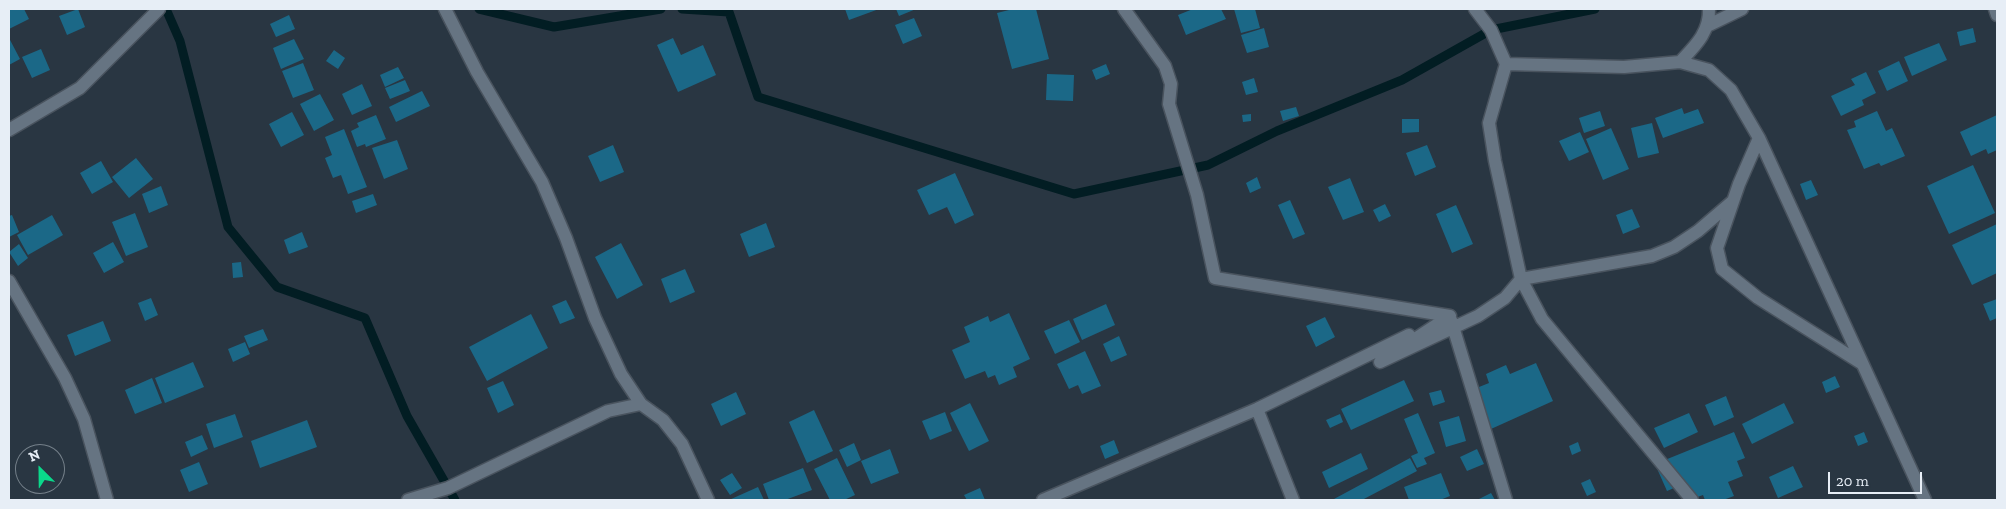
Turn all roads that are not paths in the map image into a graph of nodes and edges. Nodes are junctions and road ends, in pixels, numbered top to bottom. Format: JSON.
{"nodes":[{"id":1,"x":159,"y":9,"type":"edge"},
{"id":2,"x":445,"y":9,"type":"edge"},
{"id":3,"x":1124,"y":9,"type":"edge"},
{"id":4,"x":1475,"y":9,"type":"edge"},
{"id":5,"x":1709,"y":9,"type":"edge"},
{"id":6,"x":1742,"y":9,"type":"edge"},
{"id":7,"x":1994,"y":9,"type":"edge"},
{"id":8,"x":1997,"y":15,"type":"edge"},
{"id":9,"x":1706,"y":26,"type":"junction"},
{"id":10,"x":1680,"y":62,"type":"junction"},
{"id":11,"x":1506,"y":64,"type":"junction"},
{"id":12,"x":9,"y":130,"type":"edge"},
{"id":13,"x":1759,"y":138,"type":"junction"},
{"id":14,"x":1733,"y":200,"type":"junction"},
{"id":15,"x":1521,"y":279,"type":"junction"},
{"id":16,"x":9,"y":281,"type":"edge"},
{"id":17,"x":1450,"y":316,"type":"junction"},
{"id":18,"x":1861,"y":363,"type":"junction"},
{"id":19,"x":640,"y":404,"type":"junction"},
{"id":20,"x":1257,"y":409,"type":"junction"},
{"id":21,"x":107,"y":500,"type":"edge"},
{"id":22,"x":408,"y":500,"type":"edge"},
{"id":23,"x":708,"y":500,"type":"edge"},
{"id":24,"x":1043,"y":500,"type":"edge"},
{"id":25,"x":1293,"y":500,"type":"edge"},
{"id":26,"x":1506,"y":500,"type":"edge"},
{"id":27,"x":1692,"y":500,"type":"edge"},
{"id":28,"x":1925,"y":500,"type":"edge"}],
"edges":[{"from":1,"to":12,"type":"street"},
{"from":2,"to":19,"type":"street"},
{"from":3,"to":17,"type":"street"},
{"from":4,"to":11,"type":"street"},
{"from":5,"to":9,"type":"street"},
{"from":6,"to":9,"type":"street"},
{"from":7,"to":8,"type":"street"},
{"from":9,"to":10,"type":"street"},
{"from":10,"to":11,"type":"street"},
{"from":10,"to":13,"type":"street"},
{"from":11,"to":15,"type":"street"},
{"from":13,"to":14,"type":"street"},
{"from":13,"to":18,"type":"street"},
{"from":14,"to":15,"type":"street"},
{"from":14,"to":18,"type":"street"},
{"from":15,"to":17,"type":"street"},
{"from":15,"to":27,"type":"street"},
{"from":16,"to":21,"type":"street"},
{"from":17,"to":20,"type":"street"},
{"from":17,"to":26,"type":"street"},
{"from":18,"to":28,"type":"street"},
{"from":19,"to":22,"type":"street"},
{"from":19,"to":23,"type":"street"},
{"from":20,"to":24,"type":"street"},
{"from":20,"to":25,"type":"street"}]}
